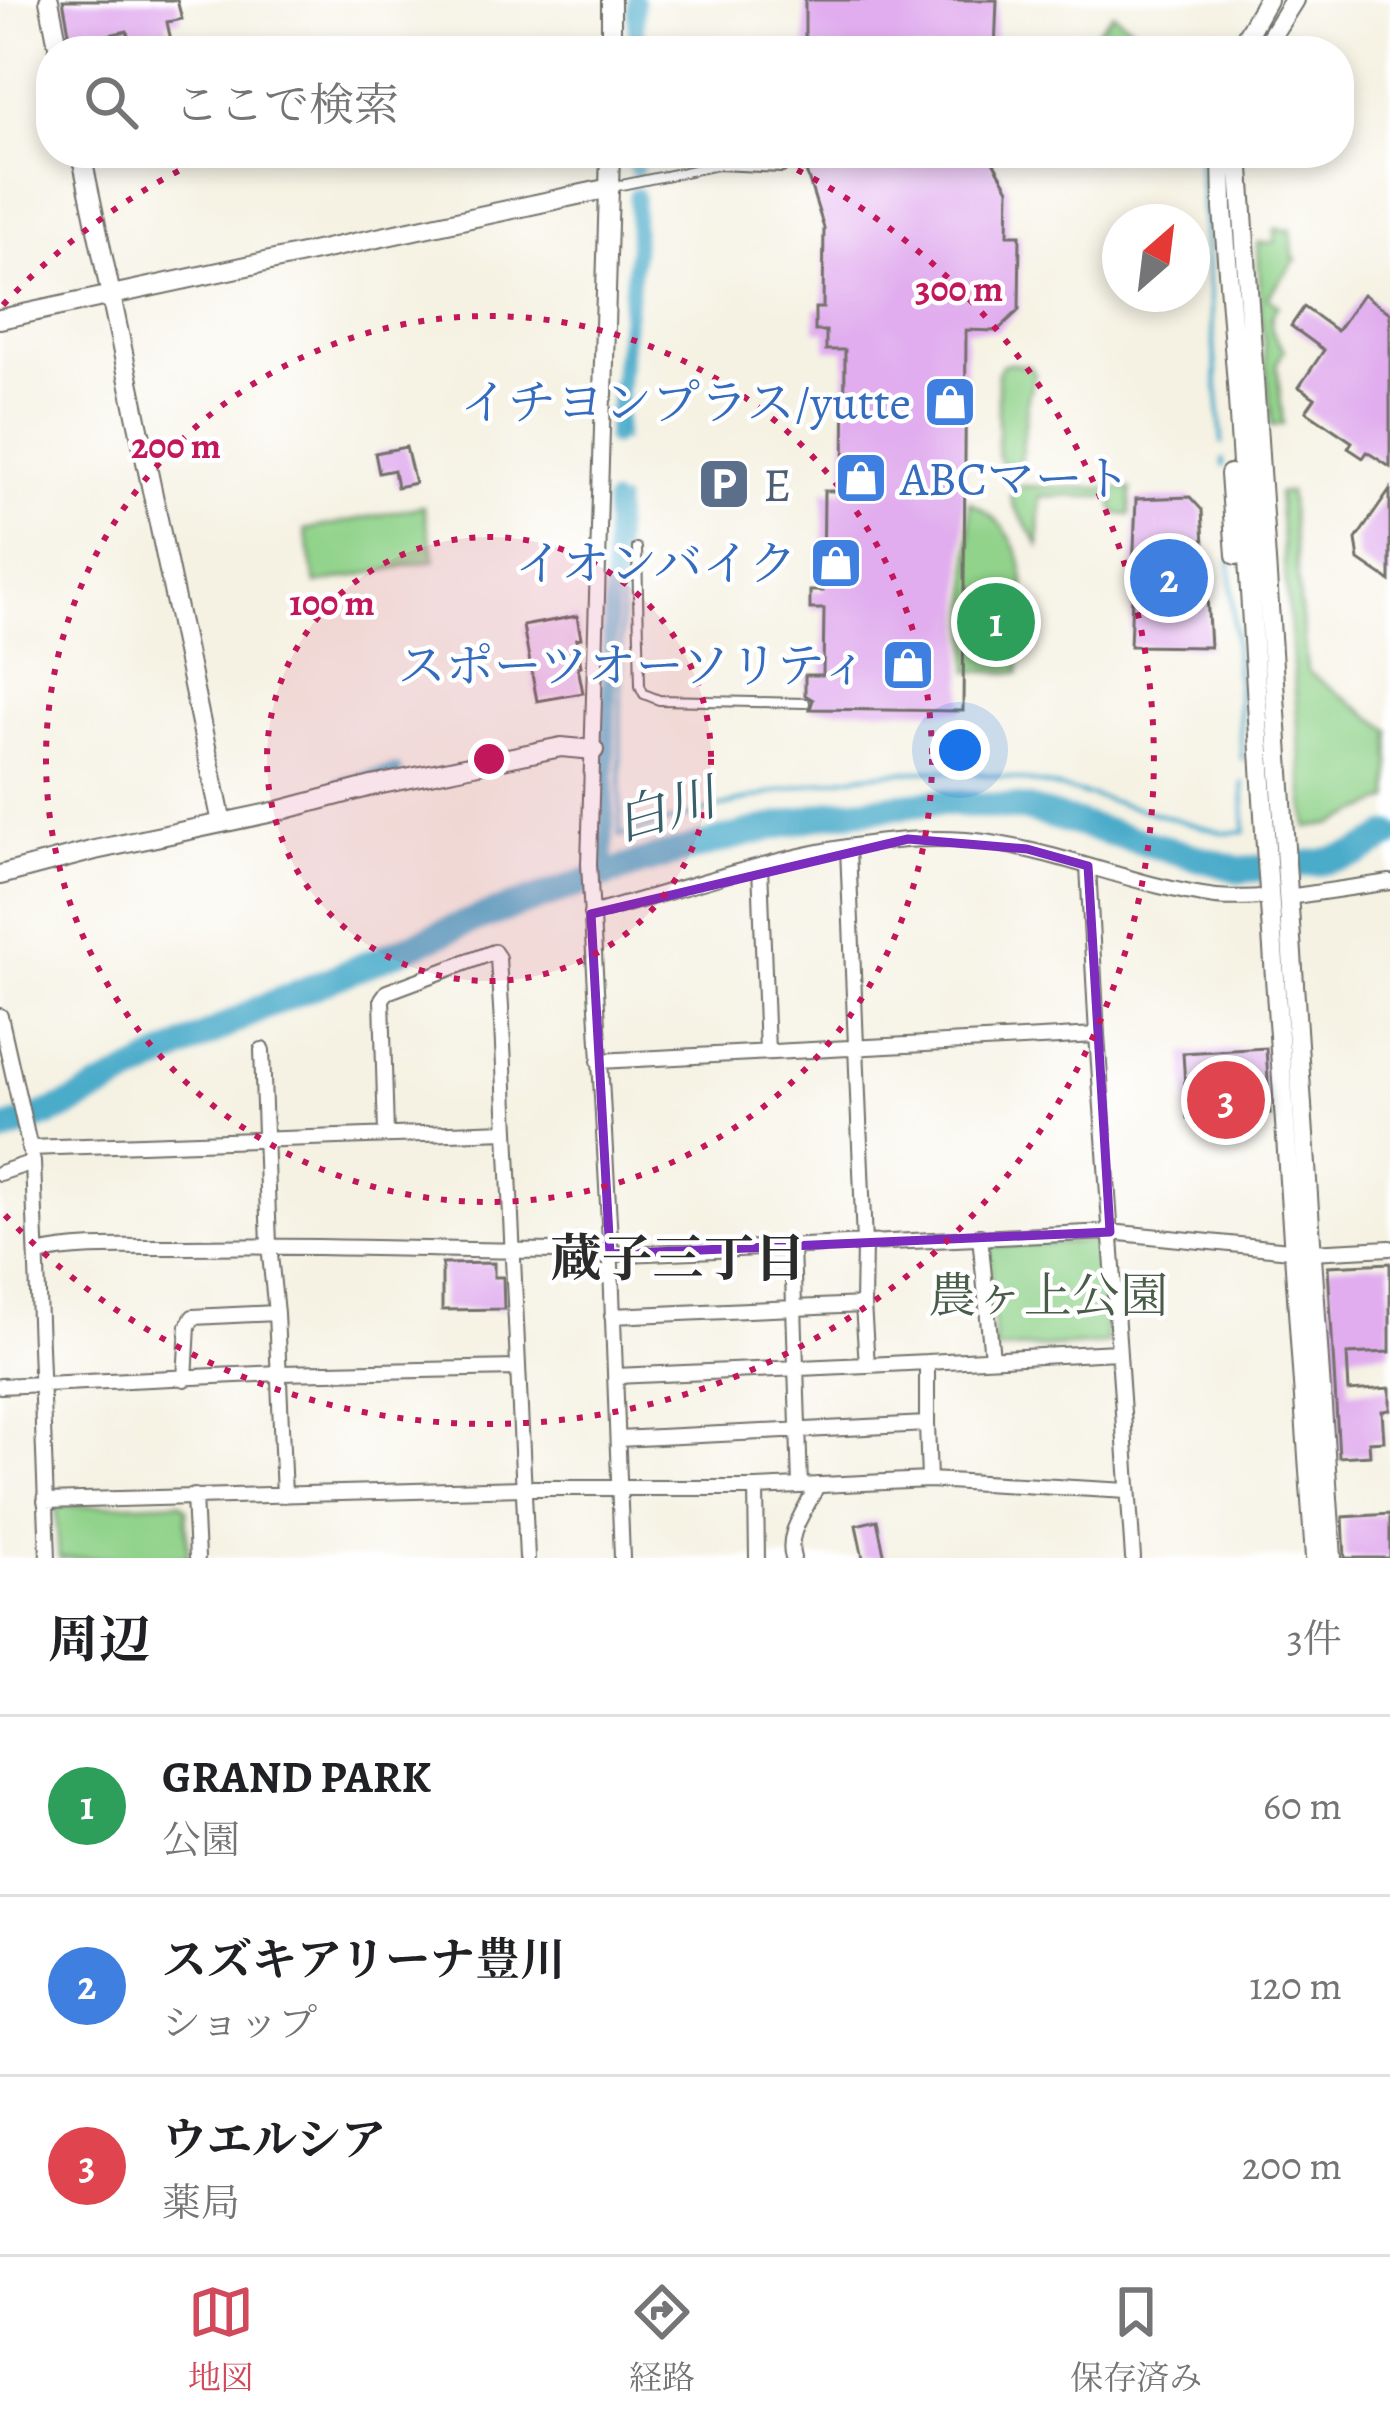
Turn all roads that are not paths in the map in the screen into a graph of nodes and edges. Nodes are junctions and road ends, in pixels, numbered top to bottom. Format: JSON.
{"nodes":[{"id":1,"x":49,"y":0,"type":"edge"},
{"id":2,"x":611,"y":0,"type":"edge"},
{"id":3,"x":1267,"y":0,"type":"edge"},
{"id":4,"x":1294,"y":0,"type":"edge"},
{"id":5,"x":56,"y":36,"type":"edge"},
{"id":6,"x":611,"y":36,"type":"edge"},
{"id":7,"x":1247,"y":36,"type":"edge"},
{"id":8,"x":1271,"y":36,"type":"edge"},
{"id":9,"x":84,"y":168,"type":"edge"},
{"id":10,"x":610,"y":168,"type":"edge"},
{"id":11,"x":704,"y":168,"type":"edge"},
{"id":12,"x":1222,"y":168,"type":"edge"},
{"id":13,"x":1240,"y":168,"type":"edge"},
{"id":14,"x":610,"y":188,"type":"junction"},
{"id":15,"x":111,"y":296,"type":"junction"},
{"id":16,"x":0,"y":319,"type":"edge"},
{"id":17,"x":603,"y":395,"type":"joint"},
{"id":18,"x":1230,"y":474,"type":"dead end"},
{"id":19,"x":637,"y":548,"type":"dead end"},
{"id":20,"x":1255,"y":654,"type":"junction"},
{"id":21,"x":805,"y":703,"type":"dead end"},
{"id":22,"x":594,"y":750,"type":"junction"},
{"id":23,"x":221,"y":817,"type":"junction"},
{"id":24,"x":1275,"y":845,"type":"junction"},
{"id":25,"x":848,"y":848,"type":"junction"},
{"id":26,"x":760,"y":866,"type":"junction"},
{"id":27,"x":1088,"y":866,"type":"junction"},
{"id":28,"x":0,"y":875,"type":"edge"},
{"id":29,"x":1390,"y":882,"type":"edge"},
{"id":30,"x":1279,"y":891,"type":"junction"},
{"id":31,"x":590,"y":906,"type":"junction"},
{"id":32,"x":0,"y":1016,"type":"edge"},
{"id":33,"x":1097,"y":1035,"type":"junction"},
{"id":34,"x":856,"y":1049,"type":"junction"},
{"id":35,"x":262,"y":1050,"type":"dead end"},
{"id":36,"x":767,"y":1052,"type":"junction"},
{"id":37,"x":598,"y":1061,"type":"junction"},
{"id":38,"x":506,"y":1131,"type":"junction"},
{"id":39,"x":386,"y":1134,"type":"junction"},
{"id":40,"x":266,"y":1140,"type":"junction"},
{"id":41,"x":31,"y":1155,"type":"junction"},
{"id":42,"x":0,"y":1173,"type":"edge"},
{"id":43,"x":1110,"y":1232,"type":"junction"},
{"id":44,"x":980,"y":1237,"type":"junction"},
{"id":45,"x":864,"y":1244,"type":"junction"},
{"id":46,"x":269,"y":1245,"type":"junction"},
{"id":47,"x":792,"y":1246,"type":"junction"},
{"id":48,"x":1390,"y":1248,"type":"edge"},
{"id":49,"x":513,"y":1251,"type":"junction"},
{"id":50,"x":1302,"y":1251,"type":"junction"},
{"id":51,"x":610,"y":1253,"type":"junction"},
{"id":52,"x":38,"y":1254,"type":"junction"},
{"id":53,"x":863,"y":1305,"type":"junction"},
{"id":54,"x":794,"y":1308,"type":"junction"},
{"id":55,"x":276,"y":1312,"type":"junction"},
{"id":56,"x":612,"y":1316,"type":"junction"},
{"id":57,"x":1117,"y":1352,"type":"junction"},
{"id":58,"x":992,"y":1358,"type":"junction"},
{"id":59,"x":927,"y":1362,"type":"junction"},
{"id":60,"x":867,"y":1365,"type":"junction"},
{"id":61,"x":517,"y":1368,"type":"junction"},
{"id":62,"x":796,"y":1369,"type":"junction"},
{"id":63,"x":280,"y":1373,"type":"junction"},
{"id":64,"x":615,"y":1376,"type":"junction"},
{"id":65,"x":184,"y":1379,"type":"junction"},
{"id":66,"x":42,"y":1383,"type":"junction"},
{"id":67,"x":0,"y":1386,"type":"edge"},
{"id":68,"x":927,"y":1424,"type":"junction"},
{"id":69,"x":797,"y":1430,"type":"junction"},
{"id":70,"x":618,"y":1439,"type":"junction"},
{"id":71,"x":928,"y":1480,"type":"junction"},
{"id":72,"x":800,"y":1485,"type":"junction"},
{"id":73,"x":817,"y":1485,"type":"junction"},
{"id":74,"x":523,"y":1488,"type":"junction"},
{"id":75,"x":756,"y":1488,"type":"junction"},
{"id":76,"x":620,"y":1490,"type":"junction"},
{"id":77,"x":1128,"y":1491,"type":"junction"},
{"id":78,"x":284,"y":1495,"type":"junction"},
{"id":79,"x":194,"y":1496,"type":"junction"},
{"id":80,"x":45,"y":1501,"type":"junction"},
{"id":81,"x":48,"y":1558,"type":"edge"},
{"id":82,"x":197,"y":1558,"type":"edge"},
{"id":83,"x":526,"y":1558,"type":"edge"},
{"id":84,"x":622,"y":1558,"type":"edge"},
{"id":85,"x":757,"y":1558,"type":"edge"},
{"id":86,"x":793,"y":1558,"type":"edge"},
{"id":87,"x":1133,"y":1558,"type":"edge"},
{"id":88,"x":1315,"y":1558,"type":"edge"},
{"id":89,"x":1332,"y":1558,"type":"edge"}],
"edges":[{"from":1,"to":5,"type":"street"},
{"from":2,"to":6,"type":"street"},
{"from":3,"to":7,"type":"street"},
{"from":4,"to":8,"type":"street"},
{"from":9,"to":15,"type":"street"},
{"from":10,"to":14,"type":"street"},
{"from":11,"to":14,"type":"lane"},
{"from":12,"to":20,"type":"street"},
{"from":13,"to":24,"type":"street"},
{"from":14,"to":15,"type":"street"},
{"from":14,"to":17,"type":"street"},
{"from":15,"to":16,"type":"street"},
{"from":15,"to":23,"type":"street"},
{"from":17,"to":22,"type":"street"},
{"from":18,"to":20,"type":"street"},
{"from":19,"to":21,"type":"lane"},
{"from":20,"to":24,"type":"street"},
{"from":22,"to":23,"type":"street"},
{"from":22,"to":31,"type":"street"},
{"from":23,"to":28,"type":"street"},
{"from":24,"to":30,"type":"street"},
{"from":25,"to":26,"type":"street"},
{"from":25,"to":27,"type":"street"},
{"from":25,"to":34,"type":"street"},
{"from":26,"to":31,"type":"street"},
{"from":26,"to":36,"type":"street"},
{"from":27,"to":30,"type":"street"},
{"from":27,"to":33,"type":"street"},
{"from":29,"to":30,"type":"street"},
{"from":30,"to":50,"type":"street"},
{"from":31,"to":37,"type":"street"},
{"from":32,"to":41,"type":"street"},
{"from":33,"to":34,"type":"street"},
{"from":33,"to":43,"type":"street"},
{"from":34,"to":36,"type":"street"},
{"from":34,"to":45,"type":"street"},
{"from":35,"to":40,"type":"street"},
{"from":36,"to":37,"type":"street"},
{"from":37,"to":51,"type":"street"},
{"from":38,"to":39,"type":"street"},
{"from":38,"to":39,"type":"street"},
{"from":38,"to":49,"type":"street"},
{"from":39,"to":40,"type":"street"},
{"from":40,"to":41,"type":"street"},
{"from":40,"to":46,"type":"street"},
{"from":41,"to":42,"type":"street"},
{"from":41,"to":52,"type":"street"},
{"from":43,"to":44,"type":"street"},
{"from":43,"to":50,"type":"street"},
{"from":43,"to":57,"type":"street"},
{"from":44,"to":45,"type":"street"},
{"from":44,"to":58,"type":"street"},
{"from":45,"to":47,"type":"street"},
{"from":45,"to":53,"type":"street"},
{"from":46,"to":49,"type":"street"},
{"from":46,"to":52,"type":"street"},
{"from":46,"to":55,"type":"street"},
{"from":47,"to":51,"type":"street"},
{"from":47,"to":54,"type":"street"},
{"from":48,"to":50,"type":"street"},
{"from":49,"to":51,"type":"street"},
{"from":49,"to":61,"type":"street"},
{"from":50,"to":88,"type":"street"},
{"from":50,"to":89,"type":"street"},
{"from":51,"to":56,"type":"street"},
{"from":52,"to":66,"type":"street"},
{"from":53,"to":54,"type":"street"},
{"from":53,"to":60,"type":"street"},
{"from":54,"to":56,"type":"street"},
{"from":54,"to":62,"type":"street"},
{"from":55,"to":63,"type":"street"},
{"from":55,"to":65,"type":"street"},
{"from":56,"to":64,"type":"street"},
{"from":57,"to":58,"type":"street"},
{"from":57,"to":77,"type":"street"},
{"from":58,"to":59,"type":"street"},
{"from":59,"to":60,"type":"street"},
{"from":59,"to":68,"type":"street"},
{"from":60,"to":62,"type":"street"},
{"from":61,"to":63,"type":"street"},
{"from":61,"to":74,"type":"street"},
{"from":62,"to":64,"type":"street"},
{"from":62,"to":69,"type":"street"},
{"from":63,"to":65,"type":"street"},
{"from":63,"to":78,"type":"street"},
{"from":64,"to":70,"type":"street"},
{"from":65,"to":66,"type":"street"},
{"from":66,"to":67,"type":"street"},
{"from":66,"to":80,"type":"street"},
{"from":68,"to":69,"type":"street"},
{"from":68,"to":71,"type":"street"},
{"from":69,"to":70,"type":"street"},
{"from":69,"to":72,"type":"street"},
{"from":70,"to":76,"type":"street"},
{"from":71,"to":73,"type":"street"},
{"from":71,"to":77,"type":"street"},
{"from":72,"to":73,"type":"street"},
{"from":72,"to":75,"type":"street"},
{"from":73,"to":86,"type":"street"},
{"from":74,"to":76,"type":"street"},
{"from":74,"to":78,"type":"street"},
{"from":74,"to":83,"type":"street"},
{"from":75,"to":76,"type":"street"},
{"from":75,"to":85,"type":"street"},
{"from":76,"to":84,"type":"street"},
{"from":77,"to":87,"type":"street"},
{"from":78,"to":79,"type":"street"},
{"from":79,"to":80,"type":"street"},
{"from":79,"to":82,"type":"street"},
{"from":80,"to":81,"type":"street"}]}
